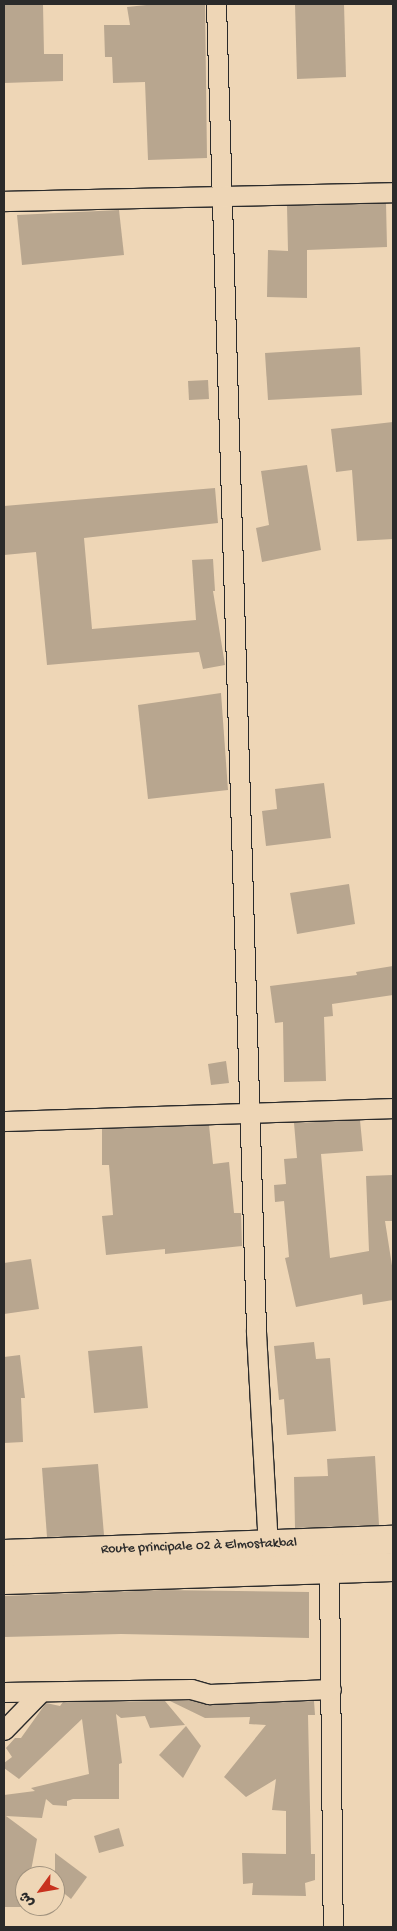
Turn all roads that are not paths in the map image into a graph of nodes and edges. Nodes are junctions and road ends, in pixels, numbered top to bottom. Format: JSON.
{"nodes":[{"id":1,"x":216,"y":4,"type":"edge"},
{"id":2,"x":393,"y":192,"type":"edge"},
{"id":3,"x":222,"y":196,"type":"junction"},
{"id":4,"x":4,"y":201,"type":"edge"},
{"id":5,"x":393,"y":1108,"type":"edge"},
{"id":6,"x":250,"y":1112,"type":"junction"},
{"id":7,"x":4,"y":1122,"type":"edge"},
{"id":8,"x":393,"y":1540,"type":"edge"},
{"id":9,"x":268,"y":1544,"type":"junction"},
{"id":10,"x":4,"y":1554,"type":"edge"},
{"id":11,"x":393,"y":1568,"type":"edge"},
{"id":12,"x":329,"y":1570,"type":"junction"},
{"id":13,"x":4,"y":1580,"type":"edge"},
{"id":14,"x":331,"y":1689,"type":"junction"},
{"id":15,"x":4,"y":1692,"type":"edge"},
{"id":16,"x":40,"y":1693,"type":"junction"},
{"id":17,"x":4,"y":1730,"type":"edge"},
{"id":18,"x":333,"y":1927,"type":"edge"}],
"edges":[{"from":1,"to":3,"type":"street"},
{"from":2,"to":3,"type":"street"},
{"from":3,"to":4,"type":"street"},
{"from":3,"to":6,"type":"street"},
{"from":5,"to":6,"type":"street"},
{"from":6,"to":7,"type":"street"},
{"from":6,"to":9,"type":"street"},
{"from":8,"to":9,"type":"main road","name":"Route principale 02 à Elmostakbal"},
{"from":9,"to":10,"type":"main road","name":"Route principale 02 à Elmostakbal"},
{"from":11,"to":12,"type":"main road","name":"Route principale 02 à Elmostakbal"},
{"from":12,"to":13,"type":"main road","name":"Route principale 02 à Elmostakbal"},
{"from":12,"to":14,"type":"street"},
{"from":14,"to":16,"type":"street"},
{"from":14,"to":18,"type":"street"},
{"from":15,"to":16,"type":"street"},
{"from":16,"to":17,"type":"street"}]}
